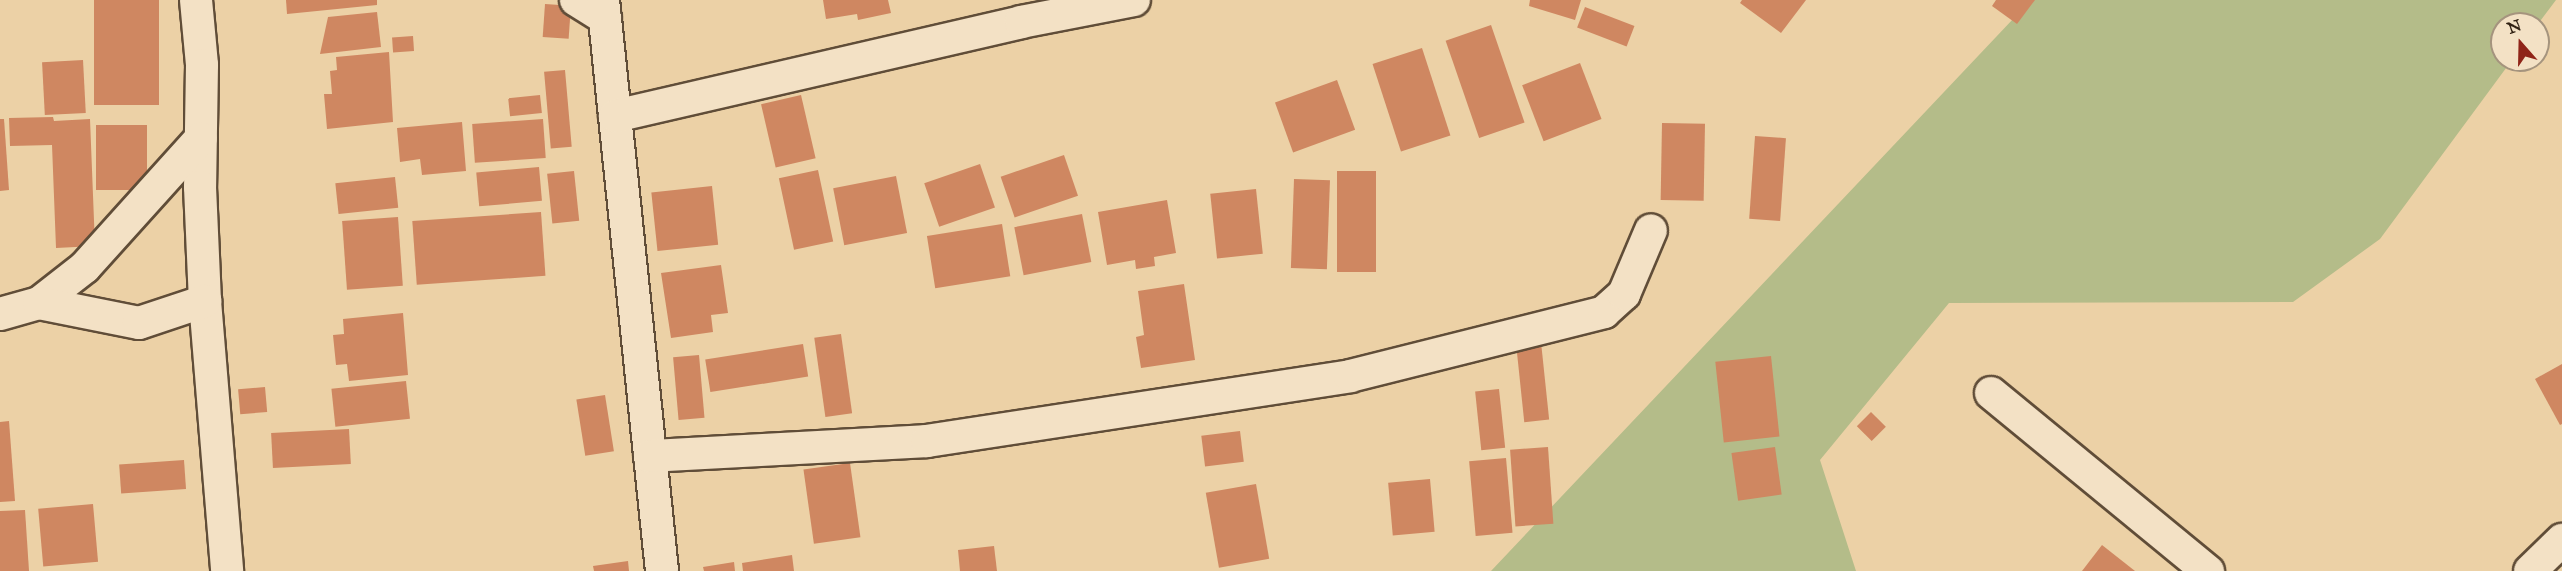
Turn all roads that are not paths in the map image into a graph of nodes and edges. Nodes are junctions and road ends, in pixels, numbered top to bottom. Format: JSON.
{"nodes":[{"id":1,"x":196,"y":0,"type":"edge"},
{"id":2,"x":576,"y":0,"type":"edge"},
{"id":3,"x":1134,"y":0,"type":"edge"},
{"id":4,"x":604,"y":9,"type":"edge"},
{"id":5,"x":1019,"y":11,"type":"edge"},
{"id":6,"x":615,"y":116,"type":"junction"},
{"id":7,"x":201,"y":138,"type":"junction"},
{"id":8,"x":1651,"y":230,"type":"dead end"},
{"id":9,"x":205,"y":301,"type":"junction"},
{"id":10,"x":39,"y":303,"type":"junction"},
{"id":11,"x":0,"y":314,"type":"edge"},
{"id":12,"x":1991,"y":393,"type":"dead end"},
{"id":13,"x":650,"y":456,"type":"junction"},
{"id":14,"x":2562,"y":540,"type":"edge"},
{"id":15,"x":227,"y":571,"type":"edge"},
{"id":16,"x":663,"y":571,"type":"edge"},
{"id":17,"x":2208,"y":571,"type":"edge"},
{"id":18,"x":2530,"y":571,"type":"edge"}],
"edges":[{"from":1,"to":7,"type":"street"},
{"from":2,"to":4,"type":"street"},
{"from":3,"to":5,"type":"street"},
{"from":4,"to":6,"type":"street"},
{"from":5,"to":6,"type":"street"},
{"from":6,"to":13,"type":"street"},
{"from":7,"to":9,"type":"street"},
{"from":7,"to":10,"type":"street"},
{"from":8,"to":13,"type":"street"},
{"from":9,"to":10,"type":"street"},
{"from":9,"to":15,"type":"street"},
{"from":10,"to":11,"type":"street"},
{"from":12,"to":17,"type":"street"},
{"from":13,"to":16,"type":"street"},
{"from":14,"to":18,"type":"street"}]}
